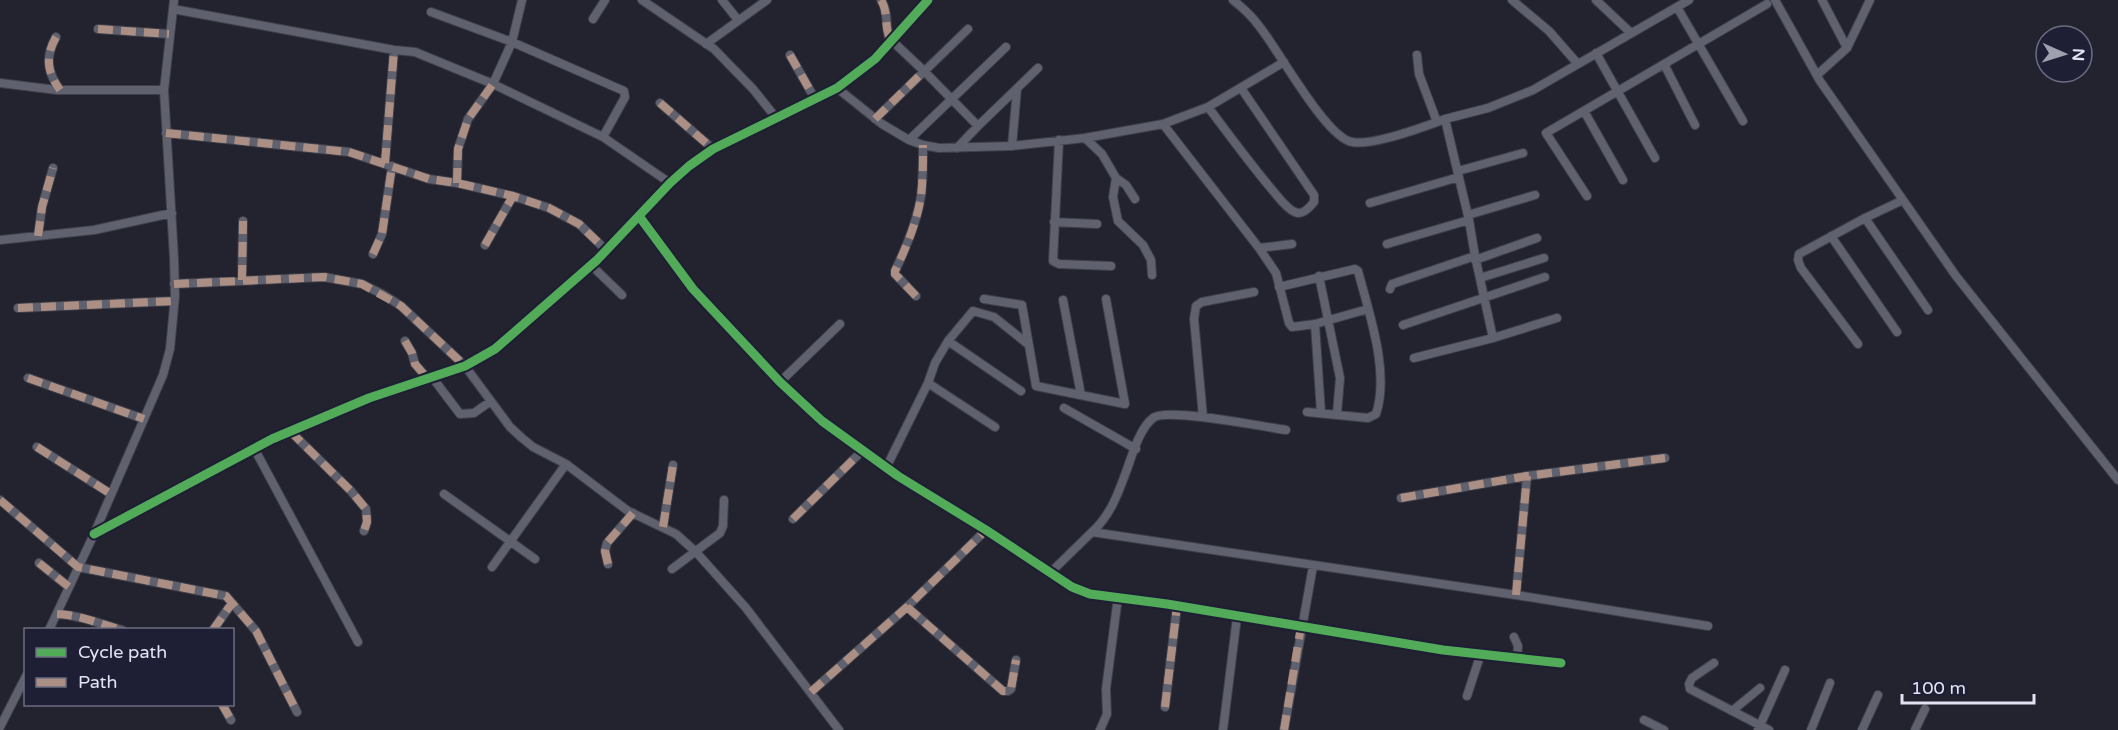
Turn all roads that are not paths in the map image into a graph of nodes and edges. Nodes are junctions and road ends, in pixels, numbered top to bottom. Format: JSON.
{"nodes":[{"id":1,"x":605,"y":0,"type":"edge"},
{"id":2,"x":642,"y":0,"type":"edge"},
{"id":3,"x":722,"y":0,"type":"edge"},
{"id":4,"x":767,"y":0,"type":"edge"},
{"id":5,"x":881,"y":0,"type":"edge"},
{"id":6,"x":928,"y":0,"type":"edge"},
{"id":7,"x":1233,"y":0,"type":"edge"},
{"id":8,"x":1512,"y":0,"type":"edge"},
{"id":9,"x":1596,"y":0,"type":"edge"},
{"id":10,"x":1822,"y":0,"type":"edge"},
{"id":11,"x":1870,"y":0,"type":"edge"},
{"id":12,"x":519,"y":1,"type":"edge"},
{"id":13,"x":1771,"y":2,"type":"edge"},
{"id":14,"x":1683,"y":3,"type":"edge"},
{"id":15,"x":174,"y":5,"type":"edge"},
{"id":16,"x":431,"y":12,"type":"dead end"},
{"id":17,"x":593,"y":19,"type":"dead end"},
{"id":18,"x":738,"y":20,"type":"junction"},
{"id":19,"x":98,"y":29,"type":"dead end"},
{"id":20,"x":968,"y":29,"type":"dead end"},
{"id":21,"x":1630,"y":33,"type":"junction"},
{"id":22,"x":169,"y":34,"type":"junction"},
{"id":23,"x":56,"y":37,"type":"dead end"},
{"id":24,"x":512,"y":42,"type":"junction"},
{"id":25,"x":893,"y":42,"type":"junction"},
{"id":26,"x":706,"y":44,"type":"junction"},
{"id":27,"x":1698,"y":44,"type":"junction"},
{"id":28,"x":1006,"y":47,"type":"dead end"},
{"id":29,"x":1847,"y":48,"type":"junction"},
{"id":30,"x":394,"y":50,"type":"junction"},
{"id":31,"x":1596,"y":53,"type":"junction"},
{"id":32,"x":790,"y":55,"type":"dead end"},
{"id":33,"x":1417,"y":55,"type":"dead end"},
{"id":34,"x":1284,"y":62,"type":"junction"},
{"id":35,"x":1577,"y":63,"type":"junction"},
{"id":36,"x":1664,"y":64,"type":"junction"},
{"id":37,"x":1038,"y":68,"type":"dead end"},
{"id":38,"x":924,"y":71,"type":"junction"},
{"id":39,"x":1817,"y":75,"type":"junction"},
{"id":40,"x":0,"y":83,"type":"edge"},
{"id":41,"x":493,"y":84,"type":"junction"},
{"id":42,"x":837,"y":88,"type":"junction"},
{"id":43,"x":1241,"y":88,"type":"junction"},
{"id":44,"x":1017,"y":89,"type":"junction"},
{"id":45,"x":60,"y":90,"type":"junction"},
{"id":46,"x":164,"y":90,"type":"junction"},
{"id":47,"x":1618,"y":92,"type":"junction"},
{"id":48,"x":815,"y":99,"type":"junction"},
{"id":49,"x":951,"y":99,"type":"junction"},
{"id":50,"x":660,"y":103,"type":"dead end"},
{"id":51,"x":1208,"y":106,"type":"junction"},
{"id":52,"x":1584,"y":111,"type":"junction"},
{"id":53,"x":777,"y":118,"type":"junction"},
{"id":54,"x":875,"y":118,"type":"junction"},
{"id":55,"x":1441,"y":121,"type":"junction"},
{"id":56,"x":1743,"y":122,"type":"dead end"},
{"id":57,"x":1163,"y":124,"type":"junction"},
{"id":58,"x":1695,"y":124,"type":"dead end"},
{"id":59,"x":978,"y":126,"type":"junction"},
{"id":60,"x":166,"y":132,"type":"junction"},
{"id":61,"x":603,"y":137,"type":"junction"},
{"id":62,"x":1086,"y":138,"type":"junction"},
{"id":63,"x":909,"y":140,"type":"junction"},
{"id":64,"x":1059,"y":140,"type":"junction"},
{"id":65,"x":923,"y":145,"type":"junction"},
{"id":66,"x":1012,"y":146,"type":"junction"},
{"id":67,"x":957,"y":148,"type":"junction"},
{"id":68,"x":714,"y":150,"type":"junction"},
{"id":69,"x":1523,"y":153,"type":"dead end"},
{"id":70,"x":1655,"y":158,"type":"dead end"},
{"id":71,"x":388,"y":164,"type":"junction"},
{"id":72,"x":53,"y":168,"type":"dead end"},
{"id":73,"x":1458,"y":174,"type":"junction"},
{"id":74,"x":1116,"y":178,"type":"junction"},
{"id":75,"x":1623,"y":180,"type":"dead end"},
{"id":76,"x":457,"y":183,"type":"junction"},
{"id":77,"x":670,"y":183,"type":"junction"},
{"id":78,"x":1535,"y":195,"type":"dead end"},
{"id":79,"x":513,"y":196,"type":"junction"},
{"id":80,"x":1587,"y":196,"type":"dead end"},
{"id":81,"x":1135,"y":199,"type":"dead end"},
{"id":82,"x":1903,"y":200,"type":"junction"},
{"id":83,"x":1370,"y":203,"type":"dead end"},
{"id":84,"x":172,"y":213,"type":"junction"},
{"id":85,"x":639,"y":216,"type":"junction"},
{"id":86,"x":1469,"y":218,"type":"junction"},
{"id":87,"x":1865,"y":218,"type":"junction"},
{"id":88,"x":243,"y":220,"type":"dead end"},
{"id":89,"x":1054,"y":222,"type":"junction"},
{"id":90,"x":1098,"y":224,"type":"dead end"},
{"id":91,"x":38,"y":236,"type":"junction"},
{"id":92,"x":1831,"y":237,"type":"junction"},
{"id":93,"x":1537,"y":238,"type":"dead end"},
{"id":94,"x":0,"y":240,"type":"edge"},
{"id":95,"x":1292,"y":244,"type":"dead end"},
{"id":96,"x":1387,"y":244,"type":"dead end"},
{"id":97,"x":485,"y":245,"type":"dead end"},
{"id":98,"x":1259,"y":248,"type":"junction"},
{"id":99,"x":606,"y":250,"type":"junction"},
{"id":100,"x":373,"y":254,"type":"dead end"},
{"id":101,"x":1475,"y":258,"type":"junction"},
{"id":102,"x":1544,"y":258,"type":"dead end"},
{"id":103,"x":591,"y":265,"type":"junction"},
{"id":104,"x":1111,"y":266,"type":"dead end"},
{"id":105,"x":1152,"y":275,"type":"dead end"},
{"id":106,"x":1319,"y":276,"type":"junction"},
{"id":107,"x":1545,"y":277,"type":"dead end"},
{"id":108,"x":1480,"y":278,"type":"junction"},
{"id":109,"x":242,"y":280,"type":"junction"},
{"id":110,"x":174,"y":284,"type":"junction"},
{"id":111,"x":1279,"y":287,"type":"junction"},
{"id":112,"x":1390,"y":290,"type":"dead end"},
{"id":113,"x":1254,"y":292,"type":"dead end"},
{"id":114,"x":622,"y":295,"type":"dead end"},
{"id":115,"x":916,"y":296,"type":"dead end"},
{"id":116,"x":984,"y":299,"type":"dead end"},
{"id":117,"x":1106,"y":299,"type":"dead end"},
{"id":118,"x":1485,"y":299,"type":"junction"},
{"id":119,"x":1063,"y":300,"type":"dead end"},
{"id":120,"x":174,"y":301,"type":"junction"},
{"id":121,"x":18,"y":308,"type":"dead end"},
{"id":122,"x":1368,"y":309,"type":"junction"},
{"id":123,"x":1928,"y":310,"type":"dead end"},
{"id":124,"x":1557,"y":318,"type":"dead end"},
{"id":125,"x":1327,"y":320,"type":"junction"},
{"id":126,"x":840,"y":324,"type":"dead end"},
{"id":127,"x":1315,"y":324,"type":"junction"},
{"id":128,"x":1403,"y":325,"type":"dead end"},
{"id":129,"x":1897,"y":332,"type":"dead end"},
{"id":130,"x":1493,"y":338,"type":"junction"},
{"id":131,"x":405,"y":341,"type":"dead end"},
{"id":132,"x":948,"y":341,"type":"junction"},
{"id":133,"x":1858,"y":344,"type":"dead end"},
{"id":134,"x":1029,"y":345,"type":"junction"},
{"id":135,"x":1414,"y":358,"type":"dead end"},
{"id":136,"x":465,"y":366,"type":"junction"},
{"id":137,"x":28,"y":378,"type":"dead end"},
{"id":138,"x":430,"y":378,"type":"junction"},
{"id":139,"x":780,"y":382,"type":"junction"},
{"id":140,"x":928,"y":384,"type":"junction"},
{"id":141,"x":1021,"y":391,"type":"dead end"},
{"id":142,"x":1081,"y":395,"type":"junction"},
{"id":143,"x":491,"y":401,"type":"junction"},
{"id":144,"x":1064,"y":408,"type":"dead end"},
{"id":145,"x":1307,"y":412,"type":"dead end"},
{"id":146,"x":1321,"y":413,"type":"junction"},
{"id":147,"x":1337,"y":414,"type":"junction"},
{"id":148,"x":1203,"y":417,"type":"junction"},
{"id":149,"x":144,"y":419,"type":"junction"},
{"id":150,"x":995,"y":427,"type":"dead end"},
{"id":151,"x":1286,"y":430,"type":"dead end"},
{"id":152,"x":290,"y":431,"type":"junction"},
{"id":153,"x":37,"y":447,"type":"dead end"},
{"id":154,"x":254,"y":448,"type":"junction"},
{"id":155,"x":1136,"y":449,"type":"junction"},
{"id":156,"x":862,"y":451,"type":"junction"},
{"id":157,"x":1665,"y":458,"type":"dead end"},
{"id":158,"x":566,"y":465,"type":"junction"},
{"id":159,"x":673,"y":465,"type":"dead end"},
{"id":160,"x":886,"y":468,"type":"junction"},
{"id":161,"x":1527,"y":476,"type":"junction"},
{"id":162,"x":2118,"y":480,"type":"edge"},
{"id":163,"x":111,"y":494,"type":"junction"},
{"id":164,"x":444,"y":494,"type":"dead end"},
{"id":165,"x":1401,"y":498,"type":"dead end"},
{"id":166,"x":0,"y":500,"type":"edge"},
{"id":167,"x":724,"y":500,"type":"dead end"},
{"id":168,"x":633,"y":513,"type":"junction"},
{"id":169,"x":792,"y":519,"type":"dead end"},
{"id":170,"x":663,"y":527,"type":"junction"},
{"id":171,"x":986,"y":530,"type":"junction"},
{"id":172,"x":364,"y":531,"type":"dead end"},
{"id":173,"x":1092,"y":532,"type":"junction"},
{"id":174,"x":94,"y":534,"type":"junction"},
{"id":175,"x":510,"y":542,"type":"junction"},
{"id":176,"x":696,"y":552,"type":"junction"},
{"id":177,"x":535,"y":559,"type":"dead end"},
{"id":178,"x":39,"y":563,"type":"dead end"},
{"id":179,"x":608,"y":564,"type":"dead end"},
{"id":180,"x":1312,"y":566,"type":"junction"},
{"id":181,"x":78,"y":567,"type":"junction"},
{"id":182,"x":492,"y":567,"type":"dead end"},
{"id":183,"x":672,"y":569,"type":"dead end"},
{"id":184,"x":1051,"y":572,"type":"junction"},
{"id":185,"x":69,"y":587,"type":"junction"},
{"id":186,"x":1515,"y":595,"type":"junction"},
{"id":187,"x":1118,"y":597,"type":"junction"},
{"id":188,"x":232,"y":603,"type":"junction"},
{"id":189,"x":1178,"y":606,"type":"junction"},
{"id":190,"x":907,"y":607,"type":"junction"},
{"id":191,"x":57,"y":614,"type":"junction"},
{"id":192,"x":1237,"y":617,"type":"junction"},
{"id":193,"x":1301,"y":626,"type":"junction"},
{"id":194,"x":1708,"y":626,"type":"dead end"},
{"id":195,"x":50,"y":628,"type":"edge"},
{"id":196,"x":115,"y":628,"type":"edge"},
{"id":197,"x":214,"y":628,"type":"edge"},
{"id":198,"x":1514,"y":637,"type":"dead end"},
{"id":199,"x":357,"y":642,"type":"dead end"},
{"id":200,"x":1480,"y":653,"type":"junction"},
{"id":201,"x":1517,"y":658,"type":"junction"},
{"id":202,"x":1017,"y":660,"type":"dead end"},
{"id":203,"x":1562,"y":663,"type":"dead end"},
{"id":204,"x":1714,"y":663,"type":"dead end"},
{"id":205,"x":1785,"y":670,"type":"dead end"},
{"id":206,"x":24,"y":680,"type":"edge"},
{"id":207,"x":1830,"y":683,"type":"dead end"},
{"id":208,"x":1760,"y":688,"type":"dead end"},
{"id":209,"x":811,"y":692,"type":"junction"},
{"id":210,"x":1878,"y":695,"type":"dead end"},
{"id":211,"x":1467,"y":696,"type":"dead end"},
{"id":212,"x":223,"y":706,"type":"edge"},
{"id":213,"x":1165,"y":707,"type":"dead end"},
{"id":214,"x":1925,"y":709,"type":"dead end"},
{"id":215,"x":1732,"y":711,"type":"junction"},
{"id":216,"x":297,"y":712,"type":"dead end"},
{"id":217,"x":231,"y":720,"type":"dead end"},
{"id":218,"x":1644,"y":720,"type":"dead end"},
{"id":219,"x":0,"y":727,"type":"edge"},
{"id":220,"x":1759,"y":728,"type":"edge"},
{"id":221,"x":838,"y":730,"type":"edge"},
{"id":222,"x":1100,"y":730,"type":"edge"},
{"id":223,"x":1223,"y":730,"type":"edge"},
{"id":224,"x":1284,"y":730,"type":"edge"},
{"id":225,"x":1664,"y":730,"type":"edge"},
{"id":226,"x":1769,"y":730,"type":"edge"},
{"id":227,"x":1811,"y":730,"type":"edge"},
{"id":228,"x":1862,"y":730,"type":"edge"},
{"id":229,"x":1915,"y":730,"type":"edge"}],
"edges":[{"from":1,"to":17,"type":"street"},
{"from":2,"to":26,"type":"street"},
{"from":3,"to":18,"type":"street"},
{"from":4,"to":18,"type":"street"},
{"from":5,"to":25,"type":"street"},
{"from":6,"to":25,"type":"street"},
{"from":7,"to":34,"type":"street"},
{"from":8,"to":35,"type":"street"},
{"from":9,"to":21,"type":"street"},
{"from":10,"to":29,"type":"street"},
{"from":11,"to":29,"type":"street"},
{"from":12,"to":24,"type":"street"},
{"from":13,"to":27,"type":"street"},
{"from":13,"to":39,"type":"street"},
{"from":14,"to":21,"type":"street"},
{"from":14,"to":27,"type":"street"},
{"from":15,"to":22,"type":"street"},
{"from":15,"to":30,"type":"street"},
{"from":16,"to":24,"type":"street"},
{"from":18,"to":26,"type":"street"},
{"from":19,"to":22,"type":"street"},
{"from":20,"to":38,"type":"street"},
{"from":21,"to":31,"type":"street"},
{"from":22,"to":46,"type":"street"},
{"from":23,"to":45,"type":"street"},
{"from":24,"to":41,"type":"street"},
{"from":24,"to":61,"type":"street"},
{"from":25,"to":38,"type":"street"},
{"from":25,"to":42,"type":"street"},
{"from":26,"to":53,"type":"street"},
{"from":27,"to":36,"type":"street"},
{"from":27,"to":56,"type":"street"},
{"from":28,"to":49,"type":"street"},
{"from":29,"to":39,"type":"street"},
{"from":30,"to":41,"type":"street"},
{"from":30,"to":71,"type":"street"},
{"from":31,"to":35,"type":"street"},
{"from":31,"to":47,"type":"street"},
{"from":32,"to":48,"type":"street"},
{"from":33,"to":55,"type":"street"},
{"from":34,"to":43,"type":"street"},
{"from":34,"to":55,"type":"street"},
{"from":35,"to":55,"type":"street"},
{"from":36,"to":47,"type":"street"},
{"from":36,"to":58,"type":"street"},
{"from":37,"to":44,"type":"street"},
{"from":38,"to":49,"type":"street"},
{"from":38,"to":54,"type":"street"},
{"from":39,"to":82,"type":"street"},
{"from":40,"to":45,"type":"street"},
{"from":41,"to":61,"type":"street"},
{"from":41,"to":76,"type":"street"},
{"from":42,"to":48,"type":"street"},
{"from":42,"to":54,"type":"street"},
{"from":43,"to":51,"type":"street"},
{"from":43,"to":51,"type":"street"},
{"from":44,"to":59,"type":"street"},
{"from":44,"to":66,"type":"street"},
{"from":45,"to":46,"type":"street"},
{"from":46,"to":60,"type":"street"},
{"from":47,"to":52,"type":"street"},
{"from":47,"to":70,"type":"street"},
{"from":48,"to":53,"type":"street"},
{"from":49,"to":59,"type":"street"},
{"from":49,"to":63,"type":"street"},
{"from":50,"to":68,"type":"street"},
{"from":51,"to":57,"type":"street"},
{"from":52,"to":75,"type":"street"},
{"from":52,"to":80,"type":"street"},
{"from":53,"to":68,"type":"street"},
{"from":54,"to":63,"type":"street"},
{"from":55,"to":73,"type":"street"},
{"from":57,"to":62,"type":"street"},
{"from":57,"to":98,"type":"street"},
{"from":59,"to":67,"type":"street"},
{"from":60,"to":71,"type":"street"},
{"from":60,"to":84,"type":"street"},
{"from":61,"to":77,"type":"street"},
{"from":62,"to":64,"type":"street"},
{"from":62,"to":74,"type":"street"},
{"from":63,"to":65,"type":"street"},
{"from":64,"to":66,"type":"street"},
{"from":64,"to":89,"type":"street"},
{"from":65,"to":67,"type":"street"},
{"from":65,"to":115,"type":"street"},
{"from":66,"to":67,"type":"street"},
{"from":68,"to":77,"type":"street"},
{"from":69,"to":73,"type":"street"},
{"from":71,"to":76,"type":"street"},
{"from":71,"to":100,"type":"street"},
{"from":72,"to":91,"type":"street"},
{"from":73,"to":83,"type":"street"},
{"from":73,"to":86,"type":"street"},
{"from":74,"to":81,"type":"street"},
{"from":74,"to":105,"type":"street"},
{"from":76,"to":79,"type":"street"},
{"from":77,"to":85,"type":"street"},
{"from":78,"to":86,"type":"street"},
{"from":79,"to":97,"type":"street"},
{"from":79,"to":99,"type":"street"},
{"from":82,"to":87,"type":"street"},
{"from":82,"to":162,"type":"street"},
{"from":84,"to":91,"type":"street"},
{"from":84,"to":110,"type":"street"},
{"from":85,"to":99,"type":"street"},
{"from":85,"to":139,"type":"street"},
{"from":86,"to":96,"type":"street"},
{"from":86,"to":101,"type":"street"},
{"from":87,"to":92,"type":"street"},
{"from":87,"to":123,"type":"street"},
{"from":88,"to":109,"type":"street"},
{"from":89,"to":90,"type":"street"},
{"from":89,"to":104,"type":"street"},
{"from":91,"to":94,"type":"street"},
{"from":92,"to":129,"type":"street"},
{"from":92,"to":133,"type":"street"},
{"from":93,"to":101,"type":"street"},
{"from":95,"to":98,"type":"street"},
{"from":98,"to":111,"type":"street"},
{"from":99,"to":103,"type":"street"},
{"from":101,"to":108,"type":"street"},
{"from":101,"to":112,"type":"street"},
{"from":102,"to":108,"type":"street"},
{"from":103,"to":114,"type":"street"},
{"from":103,"to":136,"type":"street"},
{"from":106,"to":111,"type":"street"},
{"from":106,"to":122,"type":"street"},
{"from":106,"to":125,"type":"street"},
{"from":107,"to":118,"type":"street"},
{"from":108,"to":118,"type":"street"},
{"from":109,"to":110,"type":"street"},
{"from":109,"to":136,"type":"street"},
{"from":110,"to":120,"type":"street"},
{"from":111,"to":127,"type":"street"},
{"from":113,"to":148,"type":"street"},
{"from":116,"to":134,"type":"street"},
{"from":117,"to":142,"type":"street"},
{"from":118,"to":128,"type":"street"},
{"from":118,"to":130,"type":"street"},
{"from":119,"to":142,"type":"street"},
{"from":120,"to":121,"type":"street"},
{"from":120,"to":149,"type":"street"},
{"from":122,"to":125,"type":"street"},
{"from":122,"to":147,"type":"street"},
{"from":124,"to":130,"type":"street"},
{"from":125,"to":127,"type":"street"},
{"from":125,"to":147,"type":"street"},
{"from":126,"to":139,"type":"street"},
{"from":127,"to":146,"type":"street"},
{"from":130,"to":135,"type":"street"},
{"from":131,"to":138,"type":"street"},
{"from":132,"to":134,"type":"street"},
{"from":132,"to":140,"type":"street"},
{"from":132,"to":141,"type":"street"},
{"from":134,"to":142,"type":"street"},
{"from":136,"to":138,"type":"street"},
{"from":136,"to":143,"type":"street"},
{"from":137,"to":149,"type":"street"},
{"from":138,"to":143,"type":"street"},
{"from":138,"to":152,"type":"street"},
{"from":139,"to":156,"type":"street"},
{"from":140,"to":150,"type":"street"},
{"from":140,"to":160,"type":"street"},
{"from":143,"to":158,"type":"street"},
{"from":144,"to":155,"type":"street"},
{"from":145,"to":146,"type":"street"},
{"from":146,"to":147,"type":"street"},
{"from":148,"to":151,"type":"street"},
{"from":148,"to":155,"type":"street"},
{"from":149,"to":163,"type":"street"},
{"from":152,"to":154,"type":"street"},
{"from":152,"to":172,"type":"street"},
{"from":153,"to":163,"type":"street"},
{"from":154,"to":174,"type":"street"},
{"from":154,"to":199,"type":"street"},
{"from":155,"to":173,"type":"street"},
{"from":156,"to":160,"type":"street"},
{"from":156,"to":169,"type":"street"},
{"from":157,"to":161,"type":"street"},
{"from":158,"to":168,"type":"street"},
{"from":158,"to":175,"type":"street"},
{"from":159,"to":170,"type":"street"},
{"from":160,"to":171,"type":"street"},
{"from":161,"to":165,"type":"street"},
{"from":161,"to":186,"type":"street"},
{"from":163,"to":174,"type":"street"},
{"from":164,"to":175,"type":"street"},
{"from":166,"to":181,"type":"street"},
{"from":167,"to":176,"type":"street"},
{"from":168,"to":170,"type":"street"},
{"from":168,"to":179,"type":"street"},
{"from":170,"to":176,"type":"street"},
{"from":171,"to":184,"type":"street"},
{"from":171,"to":190,"type":"street"},
{"from":173,"to":180,"type":"street"},
{"from":173,"to":184,"type":"street"},
{"from":174,"to":181,"type":"street"},
{"from":175,"to":177,"type":"street"},
{"from":175,"to":182,"type":"street"},
{"from":176,"to":183,"type":"street"},
{"from":176,"to":209,"type":"street"},
{"from":178,"to":185,"type":"street"},
{"from":180,"to":186,"type":"street"},
{"from":180,"to":193,"type":"street"},
{"from":181,"to":185,"type":"street"},
{"from":181,"to":188,"type":"street"},
{"from":184,"to":187,"type":"street"},
{"from":185,"to":191,"type":"street"},
{"from":186,"to":194,"type":"street"},
{"from":187,"to":189,"type":"street"},
{"from":187,"to":222,"type":"street"},
{"from":188,"to":197,"type":"street"},
{"from":188,"to":216,"type":"street"},
{"from":189,"to":192,"type":"street"},
{"from":189,"to":213,"type":"street"},
{"from":190,"to":202,"type":"street"},
{"from":190,"to":209,"type":"street"},
{"from":191,"to":195,"type":"street"},
{"from":191,"to":196,"type":"street"},
{"from":192,"to":193,"type":"street"},
{"from":192,"to":223,"type":"street"},
{"from":193,"to":200,"type":"street"},
{"from":193,"to":224,"type":"street"},
{"from":198,"to":201,"type":"street"},
{"from":200,"to":201,"type":"street"},
{"from":200,"to":211,"type":"street"},
{"from":201,"to":203,"type":"street"},
{"from":204,"to":215,"type":"street"},
{"from":205,"to":220,"type":"street"},
{"from":206,"to":219,"type":"street"},
{"from":207,"to":227,"type":"street"},
{"from":208,"to":215,"type":"street"},
{"from":209,"to":221,"type":"street"},
{"from":210,"to":228,"type":"street"},
{"from":212,"to":217,"type":"street"},
{"from":214,"to":229,"type":"street"},
{"from":215,"to":220,"type":"street"},
{"from":218,"to":225,"type":"street"},
{"from":220,"to":226,"type":"street"}]}
